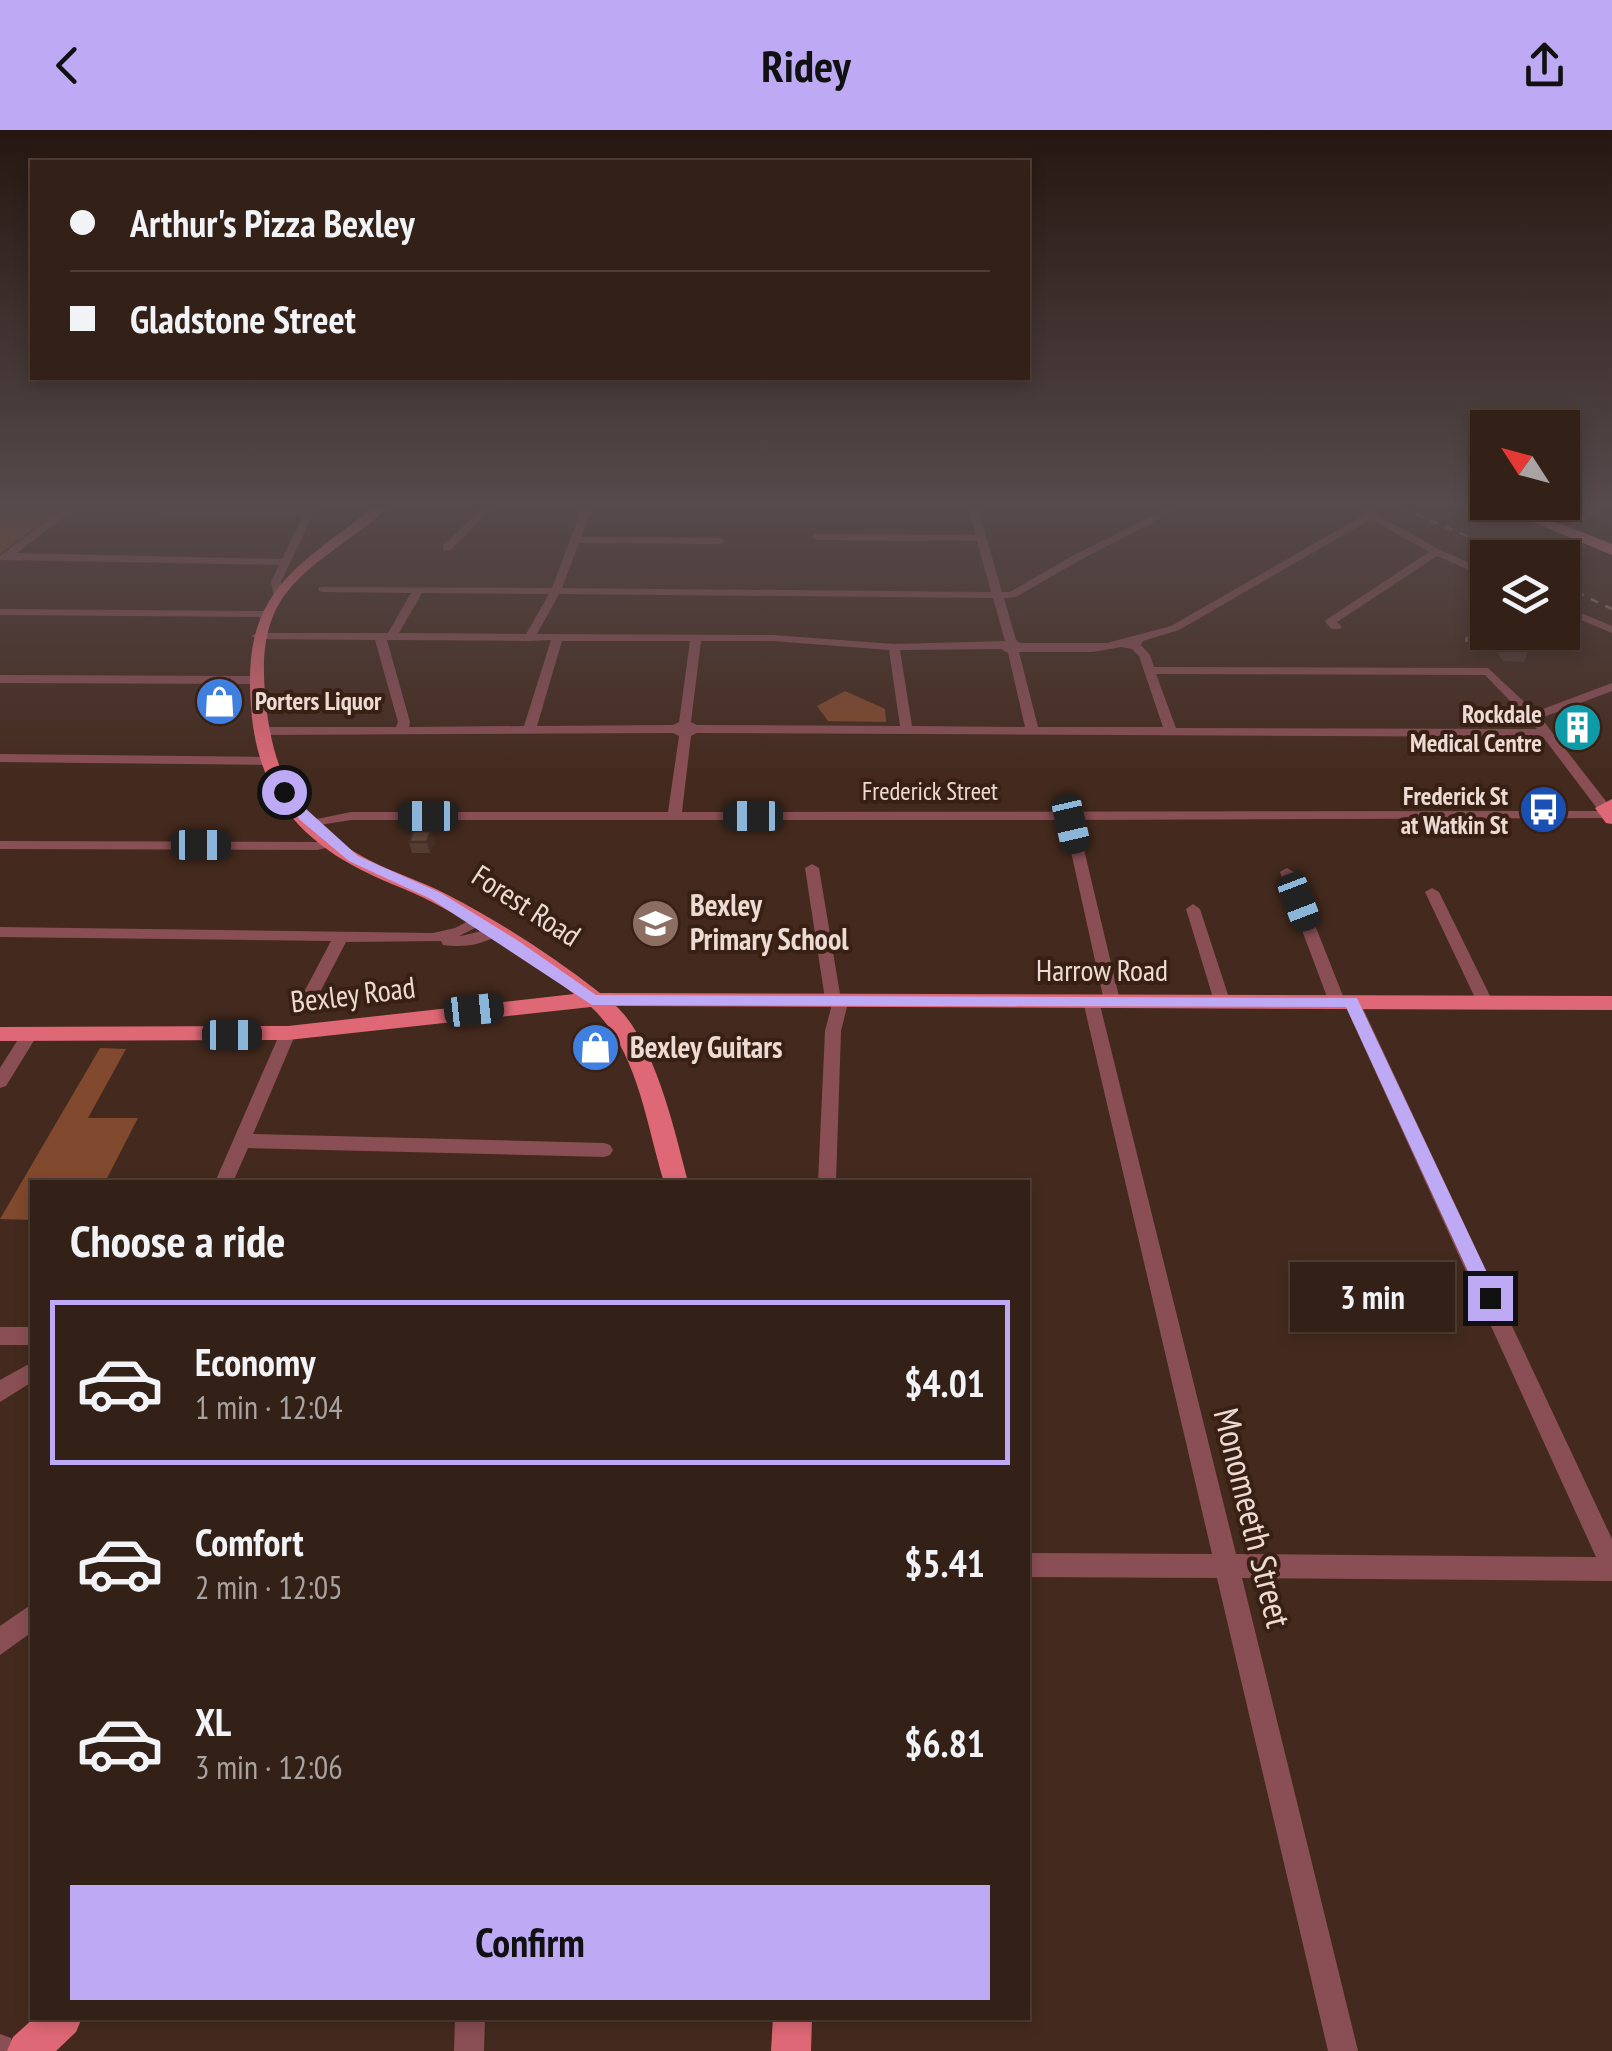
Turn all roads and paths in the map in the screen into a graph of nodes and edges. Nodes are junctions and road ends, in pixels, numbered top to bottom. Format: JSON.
{"nodes":[{"id":1,"x":275,"y":598,"type":"edge"},
{"id":2,"x":413,"y":598,"type":"edge"},
{"id":3,"x":552,"y":598,"type":"edge"},
{"id":4,"x":997,"y":598,"type":"edge"},
{"id":5,"x":1227,"y":598,"type":"edge"},
{"id":6,"x":1363,"y":598,"type":"edge"},
{"id":7,"x":0,"y":612,"type":"edge"},
{"id":8,"x":265,"y":614,"type":"junction"},
{"id":9,"x":1580,"y":616,"type":"edge"},
{"id":10,"x":1336,"y":627,"type":"dead end"},
{"id":11,"x":1612,"y":630,"type":"edge"},
{"id":12,"x":257,"y":636,"type":"junction"},
{"id":13,"x":386,"y":636,"type":"junction"},
{"id":14,"x":529,"y":638,"type":"junction"},
{"id":15,"x":557,"y":638,"type":"junction"},
{"id":16,"x":696,"y":639,"type":"junction"},
{"id":17,"x":1131,"y":643,"type":"junction"},
{"id":18,"x":1012,"y":646,"type":"junction"},
{"id":19,"x":894,"y":647,"type":"junction"},
{"id":20,"x":1150,"y":670,"type":"junction"},
{"id":21,"x":0,"y":679,"type":"edge"},
{"id":22,"x":257,"y":680,"type":"junction"},
{"id":23,"x":1612,"y":687,"type":"edge"},
{"id":24,"x":1533,"y":717,"type":"junction"},
{"id":25,"x":906,"y":727,"type":"junction"},
{"id":26,"x":402,"y":728,"type":"junction"},
{"id":27,"x":530,"y":728,"type":"junction"},
{"id":28,"x":1032,"y":728,"type":"junction"},
{"id":29,"x":1170,"y":728,"type":"junction"},
{"id":30,"x":685,"y":729,"type":"junction"},
{"id":31,"x":262,"y":731,"type":"junction"},
{"id":32,"x":1522,"y":732,"type":"junction"},
{"id":33,"x":1546,"y":733,"type":"junction"},
{"id":34,"x":0,"y":758,"type":"edge"},
{"id":35,"x":268,"y":761,"type":"junction"},
{"id":36,"x":1609,"y":812,"type":"edge"},
{"id":37,"x":674,"y":817,"type":"junction"},
{"id":38,"x":1070,"y":817,"type":"junction"},
{"id":39,"x":312,"y":824,"type":"junction"},
{"id":40,"x":333,"y":842,"type":"junction"},
{"id":41,"x":2,"y":847,"type":"edge"},
{"id":42,"x":812,"y":868,"type":"dead end"},
{"id":43,"x":1287,"y":872,"type":"dead end"},
{"id":44,"x":1432,"y":892,"type":"dead end"},
{"id":45,"x":1193,"y":908,"type":"dead end"},
{"id":46,"x":487,"y":926,"type":"junction"},
{"id":47,"x":0,"y":932,"type":"edge"},
{"id":48,"x":340,"y":938,"type":"junction"},
{"id":49,"x":311,"y":994,"type":"dead end"},
{"id":50,"x":829,"y":999,"type":"junction"},
{"id":51,"x":592,"y":1000,"type":"junction"},
{"id":52,"x":1101,"y":1001,"type":"junction"},
{"id":53,"x":1222,"y":1001,"type":"junction"},
{"id":54,"x":1344,"y":1002,"type":"junction"},
{"id":55,"x":1485,"y":1002,"type":"junction"},
{"id":56,"x":1608,"y":1007,"type":"edge"},
{"id":57,"x":833,"y":1031,"type":"junction"},
{"id":58,"x":0,"y":1034,"type":"edge"},
{"id":59,"x":30,"y":1034,"type":"junction"},
{"id":60,"x":288,"y":1034,"type":"junction"},
{"id":61,"x":0,"y":1082,"type":"edge"},
{"id":62,"x":242,"y":1141,"type":"junction"},
{"id":63,"x":604,"y":1150,"type":"dead end"},
{"id":64,"x":225,"y":1180,"type":"edge"},
{"id":65,"x":675,"y":1180,"type":"edge"},
{"id":66,"x":828,"y":1180,"type":"edge"},
{"id":67,"x":0,"y":1336,"type":"edge"},
{"id":68,"x":30,"y":1336,"type":"edge"},
{"id":69,"x":27,"y":1374,"type":"dead end"},
{"id":70,"x":0,"y":1392,"type":"edge"},
{"id":71,"x":1030,"y":1565,"type":"edge"},
{"id":72,"x":1228,"y":1567,"type":"junction"},
{"id":73,"x":1612,"y":1567,"type":"edge"},
{"id":74,"x":30,"y":1618,"type":"edge"},
{"id":75,"x":0,"y":1642,"type":"edge"},
{"id":76,"x":60,"y":2020,"type":"edge"},
{"id":77,"x":470,"y":2020,"type":"edge"},
{"id":78,"x":793,"y":2020,"type":"edge"},
{"id":79,"x":27,"y":2051,"type":"edge"},
{"id":80,"x":468,"y":2051,"type":"edge"},
{"id":81,"x":792,"y":2051,"type":"edge"},
{"id":82,"x":1343,"y":2051,"type":"edge"}],
"edges":[{"from":1,"to":8,"type":"main road","name":"Forest Road"},
{"from":2,"to":13,"type":"street"},
{"from":3,"to":14,"type":"street"},
{"from":4,"to":18,"type":"street"},
{"from":5,"to":17,"type":"street"},
{"from":6,"to":10,"type":"street"},
{"from":7,"to":8,"type":"street"},
{"from":8,"to":12,"type":"main road","name":"Forest Road"},
{"from":9,"to":11,"type":"street"},
{"from":12,"to":13,"type":"street"},
{"from":12,"to":22,"type":"main road","name":"Forest Road"},
{"from":13,"to":14,"type":"street"},
{"from":13,"to":26,"type":"street"},
{"from":14,"to":15,"type":"street"},
{"from":15,"to":16,"type":"street"},
{"from":15,"to":27,"type":"street"},
{"from":16,"to":19,"type":"street"},
{"from":16,"to":30,"type":"street"},
{"from":17,"to":18,"type":"street"},
{"from":17,"to":20,"type":"street"},
{"from":18,"to":19,"type":"street"},
{"from":18,"to":28,"type":"street"},
{"from":19,"to":25,"type":"street"},
{"from":20,"to":24,"type":"street"},
{"from":20,"to":29,"type":"street"},
{"from":21,"to":22,"type":"street"},
{"from":22,"to":31,"type":"main road","name":"Forest Road"},
{"from":23,"to":24,"type":"street"},
{"from":24,"to":32,"type":"street"},
{"from":24,"to":33,"type":"street"},
{"from":25,"to":28,"type":"street"},
{"from":25,"to":30,"type":"street"},
{"from":26,"to":27,"type":"street"},
{"from":26,"to":31,"type":"street"},
{"from":27,"to":30,"type":"street"},
{"from":28,"to":29,"type":"street"},
{"from":29,"to":32,"type":"street"},
{"from":30,"to":37,"type":"street"},
{"from":31,"to":35,"type":"main road","name":"Forest Road"},
{"from":32,"to":33,"type":"street"},
{"from":33,"to":36,"type":"street"},
{"from":34,"to":35,"type":"street"},
{"from":35,"to":39,"type":"main road","name":"Forest Road"},
{"from":36,"to":38,"type":"street","name":"Frederick Street"},
{"from":37,"to":38,"type":"street","name":"Frederick Street"},
{"from":37,"to":39,"type":"street","name":"Frederick Street"},
{"from":38,"to":52,"type":"street","name":"Monomeeth Street"},
{"from":39,"to":40,"type":"main road","name":"Forest Road"},
{"from":40,"to":41,"type":"street"},
{"from":40,"to":46,"type":"main road","name":"Forest Road"},
{"from":42,"to":50,"type":"street"},
{"from":43,"to":54,"type":"street"},
{"from":44,"to":55,"type":"street"},
{"from":45,"to":53,"type":"street"},
{"from":46,"to":48,"type":"street"},
{"from":46,"to":51,"type":"main road","name":"Forest Road"},
{"from":47,"to":48,"type":"street"},
{"from":48,"to":49,"type":"street"},
{"from":50,"to":51,"type":"main road","name":"Harrow Road"},
{"from":50,"to":52,"type":"main road","name":"Harrow Road"},
{"from":50,"to":57,"type":"street"},
{"from":50,"to":57,"type":"street"},
{"from":51,"to":60,"type":"main road","name":"Bexley Road"},
{"from":51,"to":65,"type":"main road","name":"Forest Road"},
{"from":52,"to":53,"type":"main road","name":"Harrow Road"},
{"from":52,"to":72,"type":"street","name":"Monomeeth Street"},
{"from":53,"to":54,"type":"main road","name":"Harrow Road"},
{"from":54,"to":55,"type":"main road","name":"Harrow Road"},
{"from":54,"to":73,"type":"street"},
{"from":55,"to":56,"type":"main road","name":"Harrow Road"},
{"from":57,"to":66,"type":"street"},
{"from":58,"to":59,"type":"main road","name":"Bexley Road"},
{"from":59,"to":60,"type":"main road","name":"Bexley Road"},
{"from":59,"to":61,"type":"street"},
{"from":60,"to":62,"type":"street"},
{"from":62,"to":63,"type":"street"},
{"from":62,"to":64,"type":"street"},
{"from":67,"to":68,"type":"street"},
{"from":69,"to":70,"type":"street"},
{"from":71,"to":72,"type":"street"},
{"from":72,"to":73,"type":"street"},
{"from":72,"to":82,"type":"street","name":"Monomeeth Street"},
{"from":74,"to":75,"type":"street"},
{"from":76,"to":79,"type":"main road"},
{"from":77,"to":80,"type":"street"},
{"from":78,"to":81,"type":"main road"}]}
